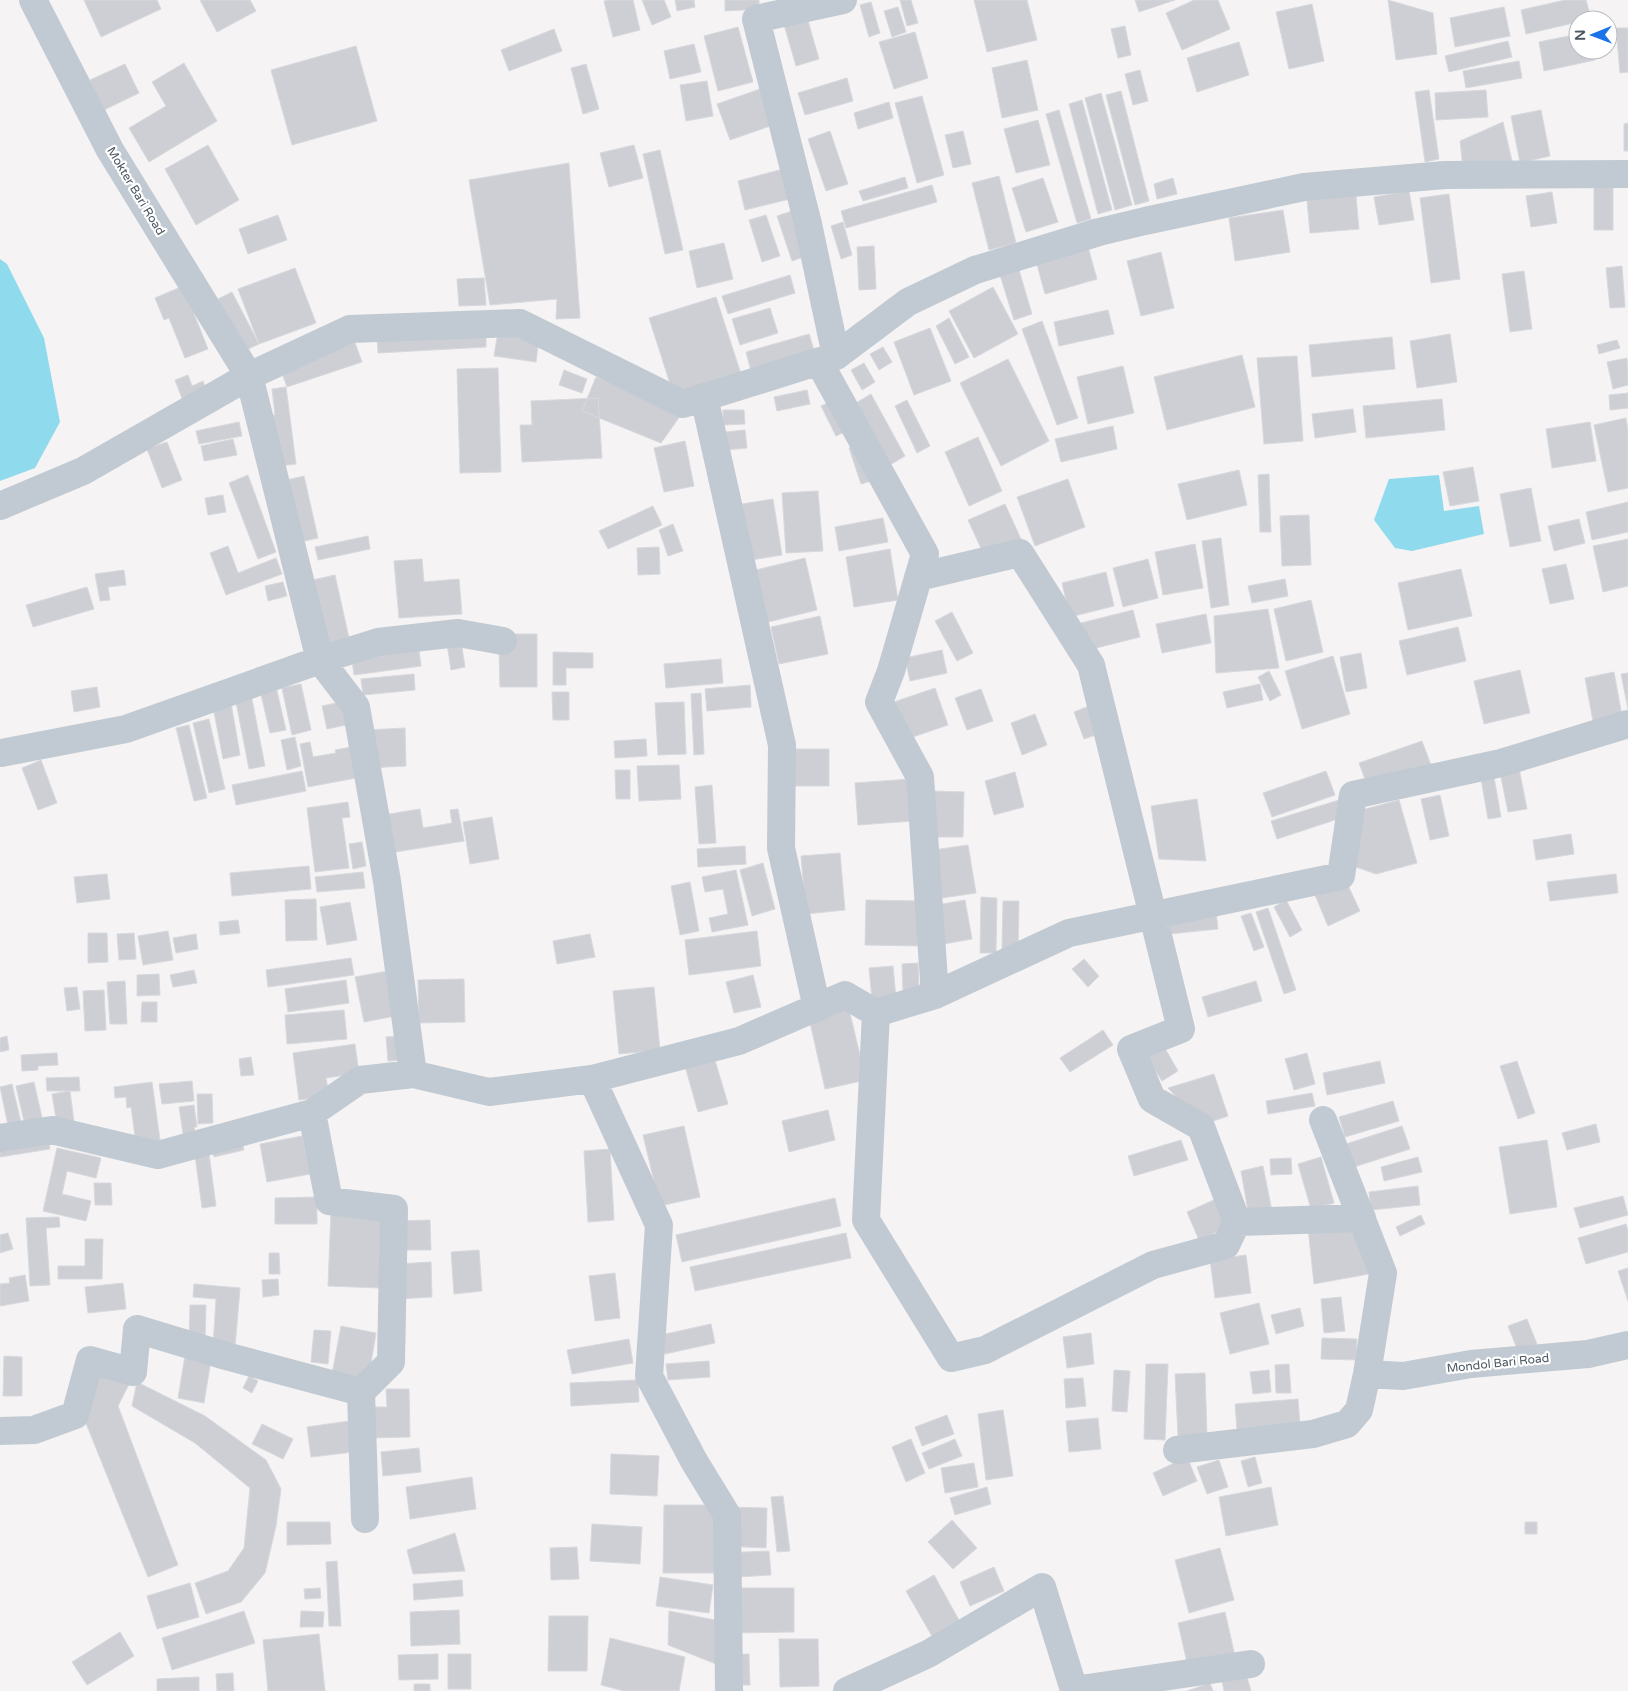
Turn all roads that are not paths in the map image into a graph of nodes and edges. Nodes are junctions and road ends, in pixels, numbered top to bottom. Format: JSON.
{"nodes":[{"id":1,"x":33,"y":0,"type":"edge"},
{"id":2,"x":843,"y":0,"type":"edge"},
{"id":3,"x":1628,"y":174,"type":"edge"},
{"id":4,"x":827,"y":359,"type":"junction"},
{"id":5,"x":249,"y":376,"type":"junction"},
{"id":6,"x":704,"y":397,"type":"junction"},
{"id":7,"x":0,"y":506,"type":"edge"},
{"id":8,"x":918,"y":577,"type":"junction"},
{"id":9,"x":504,"y":641,"type":"dead end"},
{"id":10,"x":320,"y":660,"type":"junction"},
{"id":11,"x":1628,"y":724,"type":"edge"},
{"id":12,"x":1,"y":753,"type":"edge"},
{"id":13,"x":1153,"y":916,"type":"junction"},
{"id":14,"x":935,"y":995,"type":"junction"},
{"id":15,"x":817,"y":1008,"type":"junction"},
{"id":16,"x":876,"y":1013,"type":"junction"},
{"id":17,"x":413,"y":1074,"type":"junction"},
{"id":18,"x":592,"y":1079,"type":"junction"},
{"id":19,"x":312,"y":1113,"type":"junction"},
{"id":20,"x":1323,"y":1120,"type":"dead end"},
{"id":21,"x":0,"y":1138,"type":"edge"},
{"id":22,"x":1362,"y":1218,"type":"junction"},
{"id":23,"x":1237,"y":1222,"type":"junction"},
{"id":24,"x":1628,"y":1345,"type":"edge"},
{"id":25,"x":1367,"y":1374,"type":"junction"},
{"id":26,"x":361,"y":1392,"type":"junction"},
{"id":27,"x":0,"y":1431,"type":"edge"},
{"id":28,"x":1177,"y":1450,"type":"dead end"},
{"id":29,"x":365,"y":1519,"type":"dead end"},
{"id":30,"x":1251,"y":1664,"type":"dead end"},
{"id":31,"x":1074,"y":1690,"type":"edge"},
{"id":32,"x":729,"y":1691,"type":"edge"},
{"id":33,"x":847,"y":1691,"type":"edge"}],
"edges":[{"from":1,"to":5,"type":"street","name":"Mokter Bari Road"},
{"from":2,"to":4,"type":"street"},
{"from":3,"to":4,"type":"street"},
{"from":4,"to":6,"type":"street"},
{"from":4,"to":8,"type":"street"},
{"from":5,"to":6,"type":"street"},
{"from":5,"to":7,"type":"street"},
{"from":5,"to":10,"type":"street","name":"Mokter Bari Road"},
{"from":6,"to":15,"type":"street"},
{"from":8,"to":13,"type":"street"},
{"from":8,"to":14,"type":"street"},
{"from":9,"to":10,"type":"street"},
{"from":10,"to":12,"type":"street"},
{"from":10,"to":17,"type":"street"},
{"from":11,"to":13,"type":"street"},
{"from":13,"to":14,"type":"street"},
{"from":13,"to":23,"type":"street"},
{"from":14,"to":16,"type":"street"},
{"from":15,"to":16,"type":"street"},
{"from":15,"to":18,"type":"street"},
{"from":16,"to":23,"type":"street"},
{"from":17,"to":18,"type":"street"},
{"from":17,"to":19,"type":"street"},
{"from":18,"to":32,"type":"street"},
{"from":19,"to":21,"type":"street"},
{"from":19,"to":26,"type":"street"},
{"from":20,"to":22,"type":"street"},
{"from":22,"to":23,"type":"street"},
{"from":22,"to":25,"type":"street"},
{"from":24,"to":25,"type":"street","name":"Mondol Bari Road"},
{"from":25,"to":28,"type":"street"},
{"from":26,"to":27,"type":"street"},
{"from":26,"to":29,"type":"street"},
{"from":30,"to":31,"type":"street"},
{"from":31,"to":33,"type":"street"}]}
